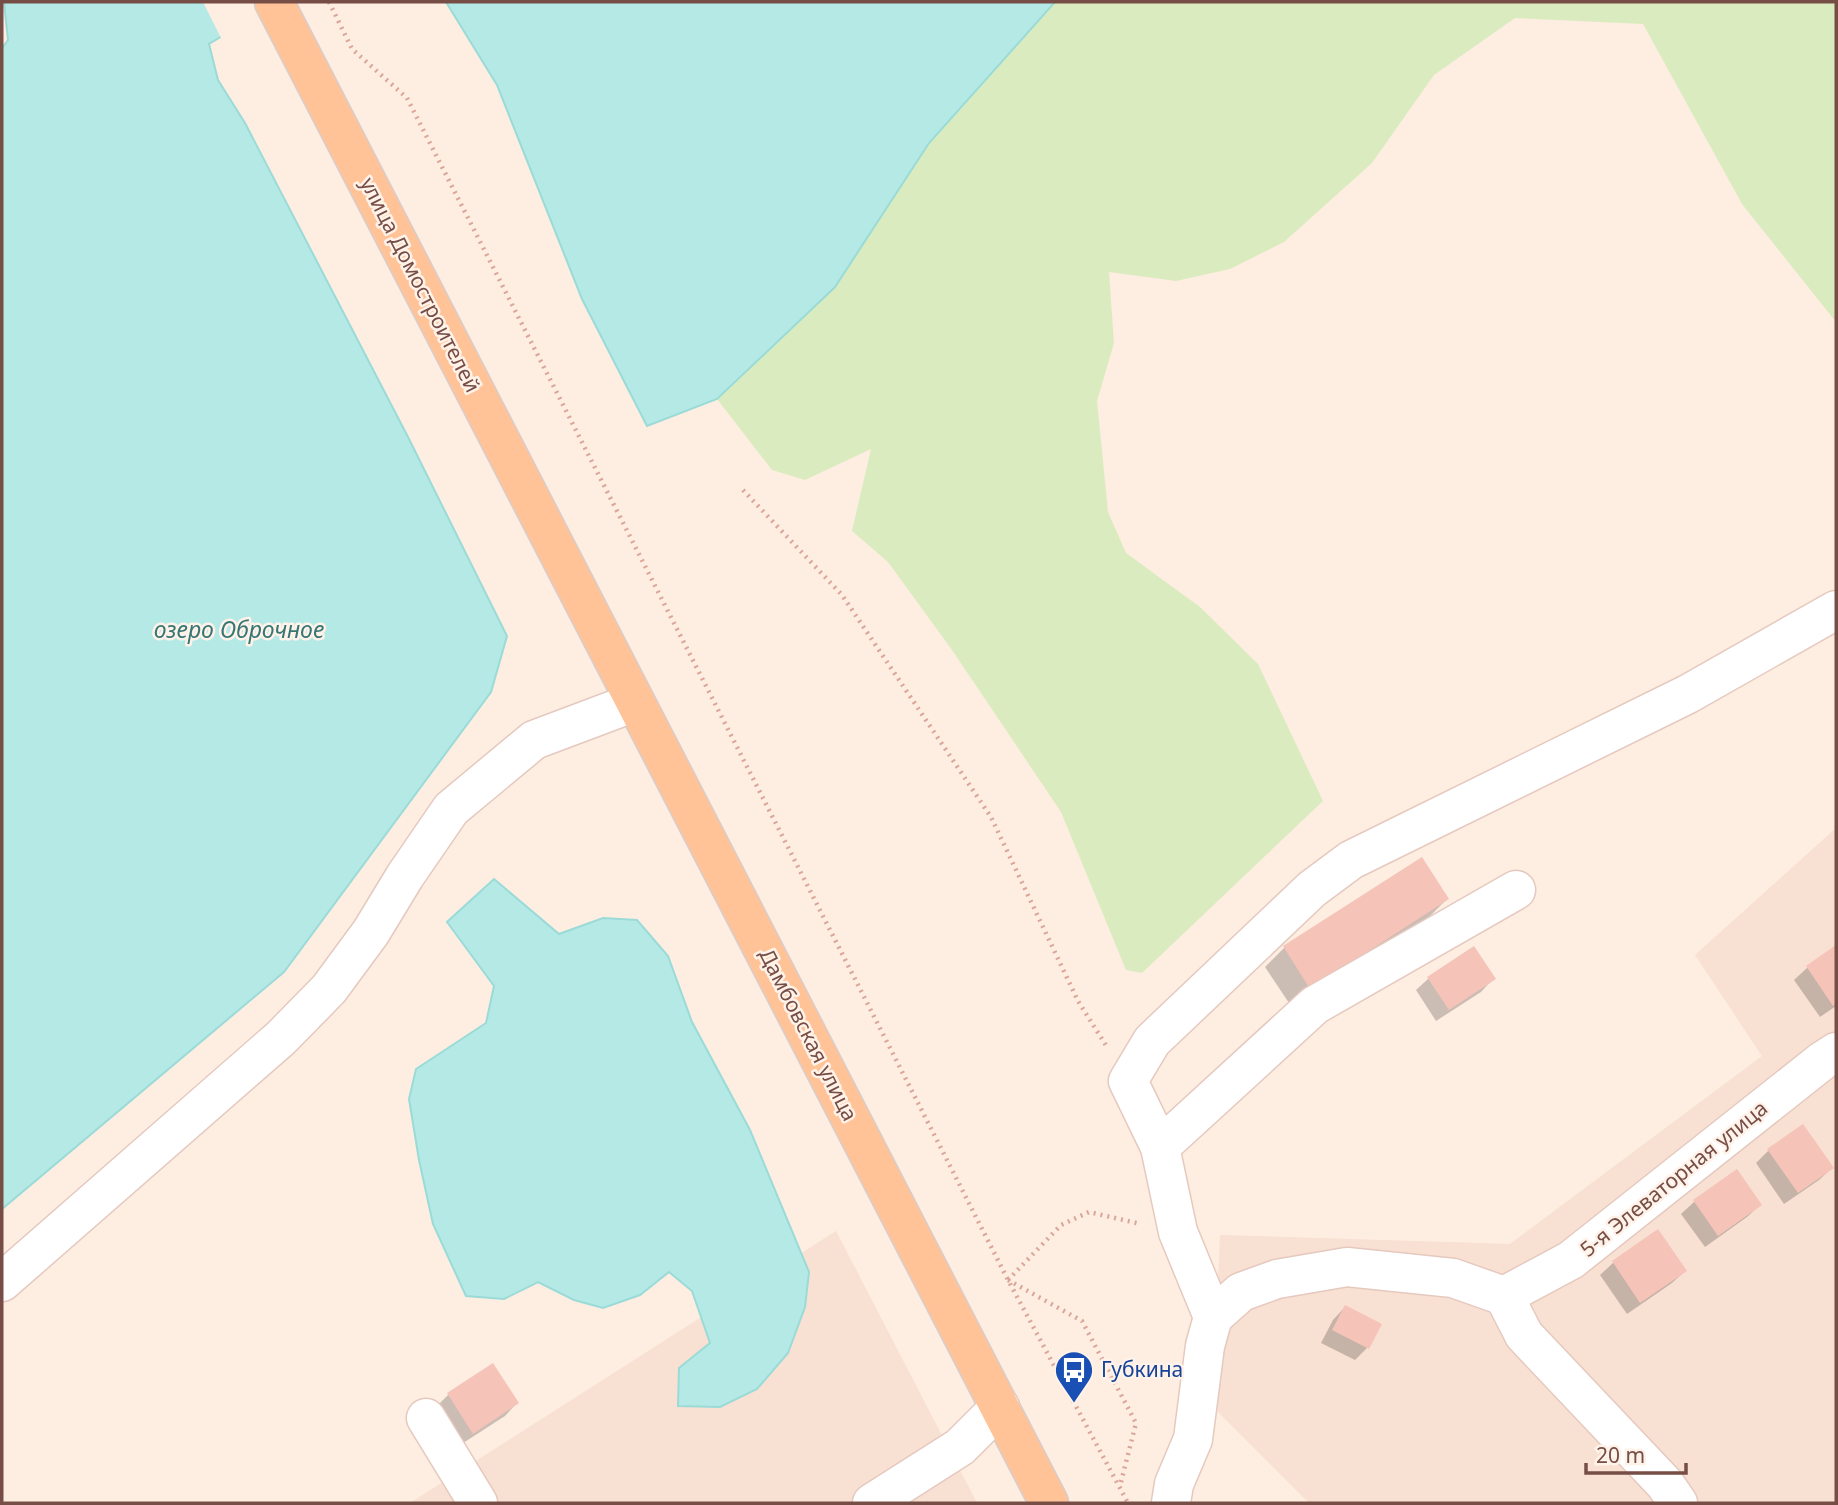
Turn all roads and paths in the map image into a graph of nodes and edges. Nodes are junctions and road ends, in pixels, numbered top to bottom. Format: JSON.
{"nodes":[{"id":1,"x":274,"y":2,"type":"edge"},
{"id":2,"x":329,"y":2,"type":"edge"},
{"id":3,"x":743,"y":490,"type":"dead end"},
{"id":4,"x":565,"y":568,"type":"joint"},
{"id":5,"x":1836,"y":610,"type":"edge"},
{"id":6,"x":635,"y":702,"type":"junction"},
{"id":7,"x":1516,"y":890,"type":"dead end"},
{"id":8,"x":1836,"y":1052,"type":"edge"},
{"id":9,"x":1128,"y":1081,"type":"junction"},
{"id":10,"x":1160,"y":1147,"type":"junction"},
{"id":11,"x":1178,"y":1232,"type":"junction"},
{"id":12,"x":1008,"y":1280,"type":"junction"},
{"id":13,"x":2,"y":1282,"type":"edge"},
{"id":14,"x":1504,"y":1296,"type":"junction"},
{"id":15,"x":1213,"y":1317,"type":"junction"},
{"id":16,"x":1000,"y":1407,"type":"junction"},
{"id":17,"x":426,"y":1418,"type":"dead end"},
{"id":18,"x":1119,"y":1486,"type":"junction"},
{"id":19,"x":478,"y":1503,"type":"edge"},
{"id":20,"x":872,"y":1503,"type":"edge"},
{"id":21,"x":1049,"y":1503,"type":"edge"},
{"id":22,"x":1128,"y":1503,"type":"edge"},
{"id":23,"x":1171,"y":1503,"type":"edge"},
{"id":24,"x":1678,"y":1503,"type":"edge"}],
"edges":[{"from":1,"to":4,"type":"main road","name":"улица Домостроителей"},
{"from":2,"to":12,"type":"path"},
{"from":3,"to":9,"type":"path"},
{"from":4,"to":6,"type":"main road","name":"Дамбовская улица"},
{"from":5,"to":9,"type":"street"},
{"from":6,"to":13,"type":"street"},
{"from":6,"to":16,"type":"main road","name":"Дамбовская улица"},
{"from":7,"to":10,"type":"street"},
{"from":8,"to":14,"type":"street","name":"5-я Элеваторная улица"},
{"from":9,"to":10,"type":"street"},
{"from":10,"to":11,"type":"street"},
{"from":11,"to":12,"type":"path"},
{"from":11,"to":15,"type":"street"},
{"from":12,"to":18,"type":"path"},
{"from":12,"to":18,"type":"path"},
{"from":14,"to":15,"type":"street"},
{"from":14,"to":24,"type":"street"},
{"from":15,"to":23,"type":"street"},
{"from":16,"to":20,"type":"street"},
{"from":16,"to":21,"type":"main road","name":"Дамбовская улица"},
{"from":17,"to":19,"type":"street"},
{"from":18,"to":22,"type":"path"}]}
